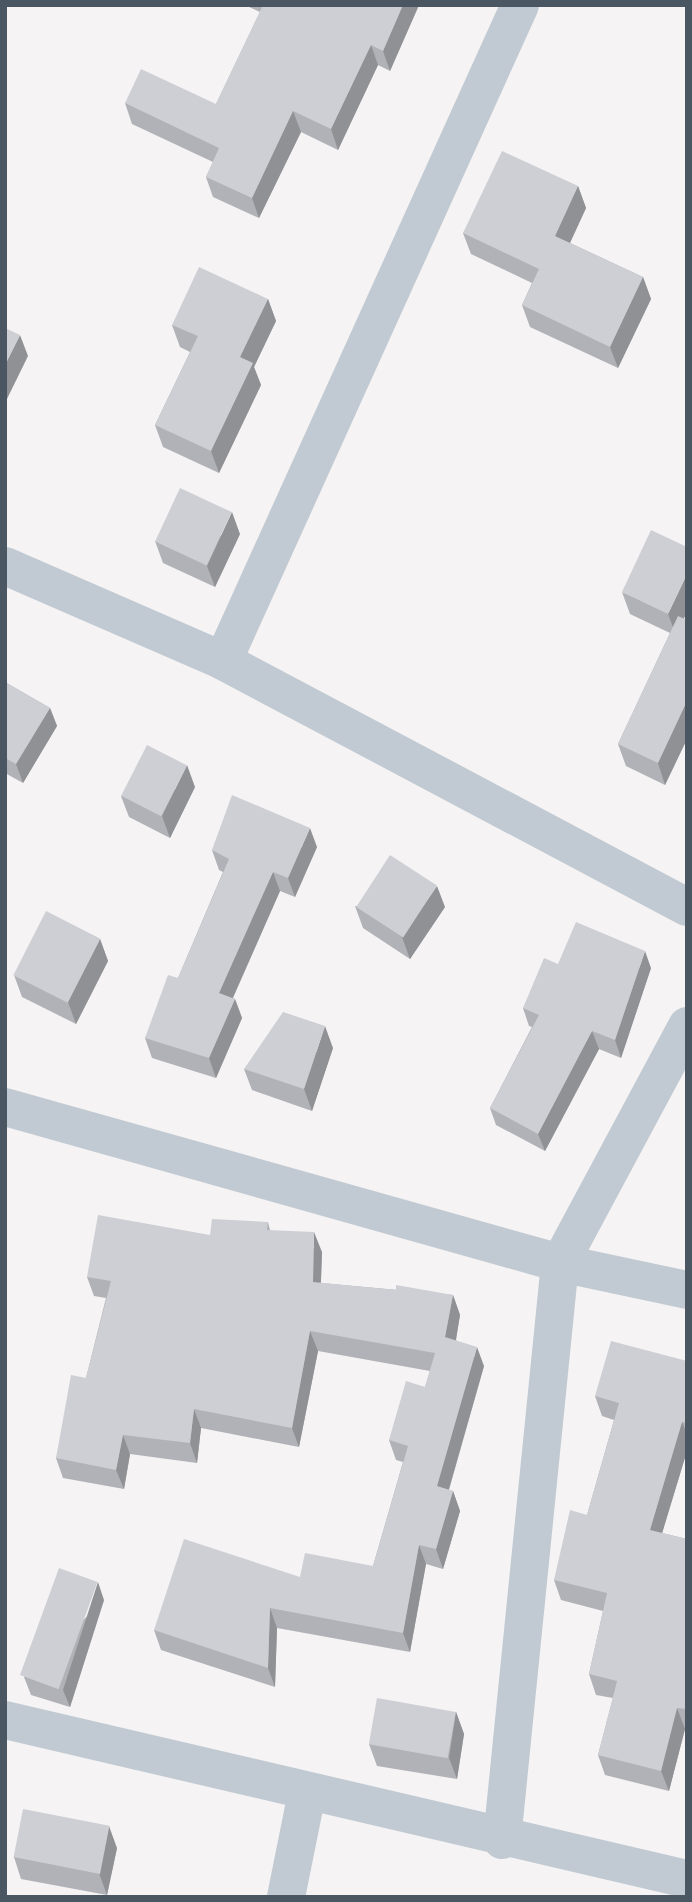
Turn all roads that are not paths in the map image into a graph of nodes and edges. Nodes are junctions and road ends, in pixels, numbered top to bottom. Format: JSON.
{"nodes":[{"id":1,"x":520,"y":5,"type":"edge"},
{"id":2,"x":5,"y":566,"type":"edge"},
{"id":3,"x":223,"y":661,"type":"junction"},
{"id":4,"x":687,"y":907,"type":"edge"},
{"id":5,"x":687,"y":1026,"type":"edge"},
{"id":6,"x":6,"y":1116,"type":"edge"},
{"id":7,"x":560,"y":1263,"type":"junction"},
{"id":8,"x":687,"y":1290,"type":"edge"},
{"id":9,"x":5,"y":1720,"type":"edge"},
{"id":10,"x":307,"y":1793,"type":"junction"},
{"id":11,"x":502,"y":1840,"type":"junction"},
{"id":12,"x":687,"y":1880,"type":"edge"},
{"id":13,"x":621,"y":1882,"type":"edge"},
{"id":14,"x":286,"y":1897,"type":"edge"}],
"edges":[{"from":1,"to":3,"type":"street"},
{"from":2,"to":3,"type":"street"},
{"from":3,"to":4,"type":"street"},
{"from":5,"to":7,"type":"street"},
{"from":6,"to":7,"type":"street"},
{"from":7,"to":8,"type":"street"},
{"from":7,"to":11,"type":"street"},
{"from":9,"to":10,"type":"street"},
{"from":10,"to":11,"type":"street"},
{"from":10,"to":14,"type":"street"},
{"from":11,"to":13,"type":"street"},
{"from":12,"to":13,"type":"street"}]}
